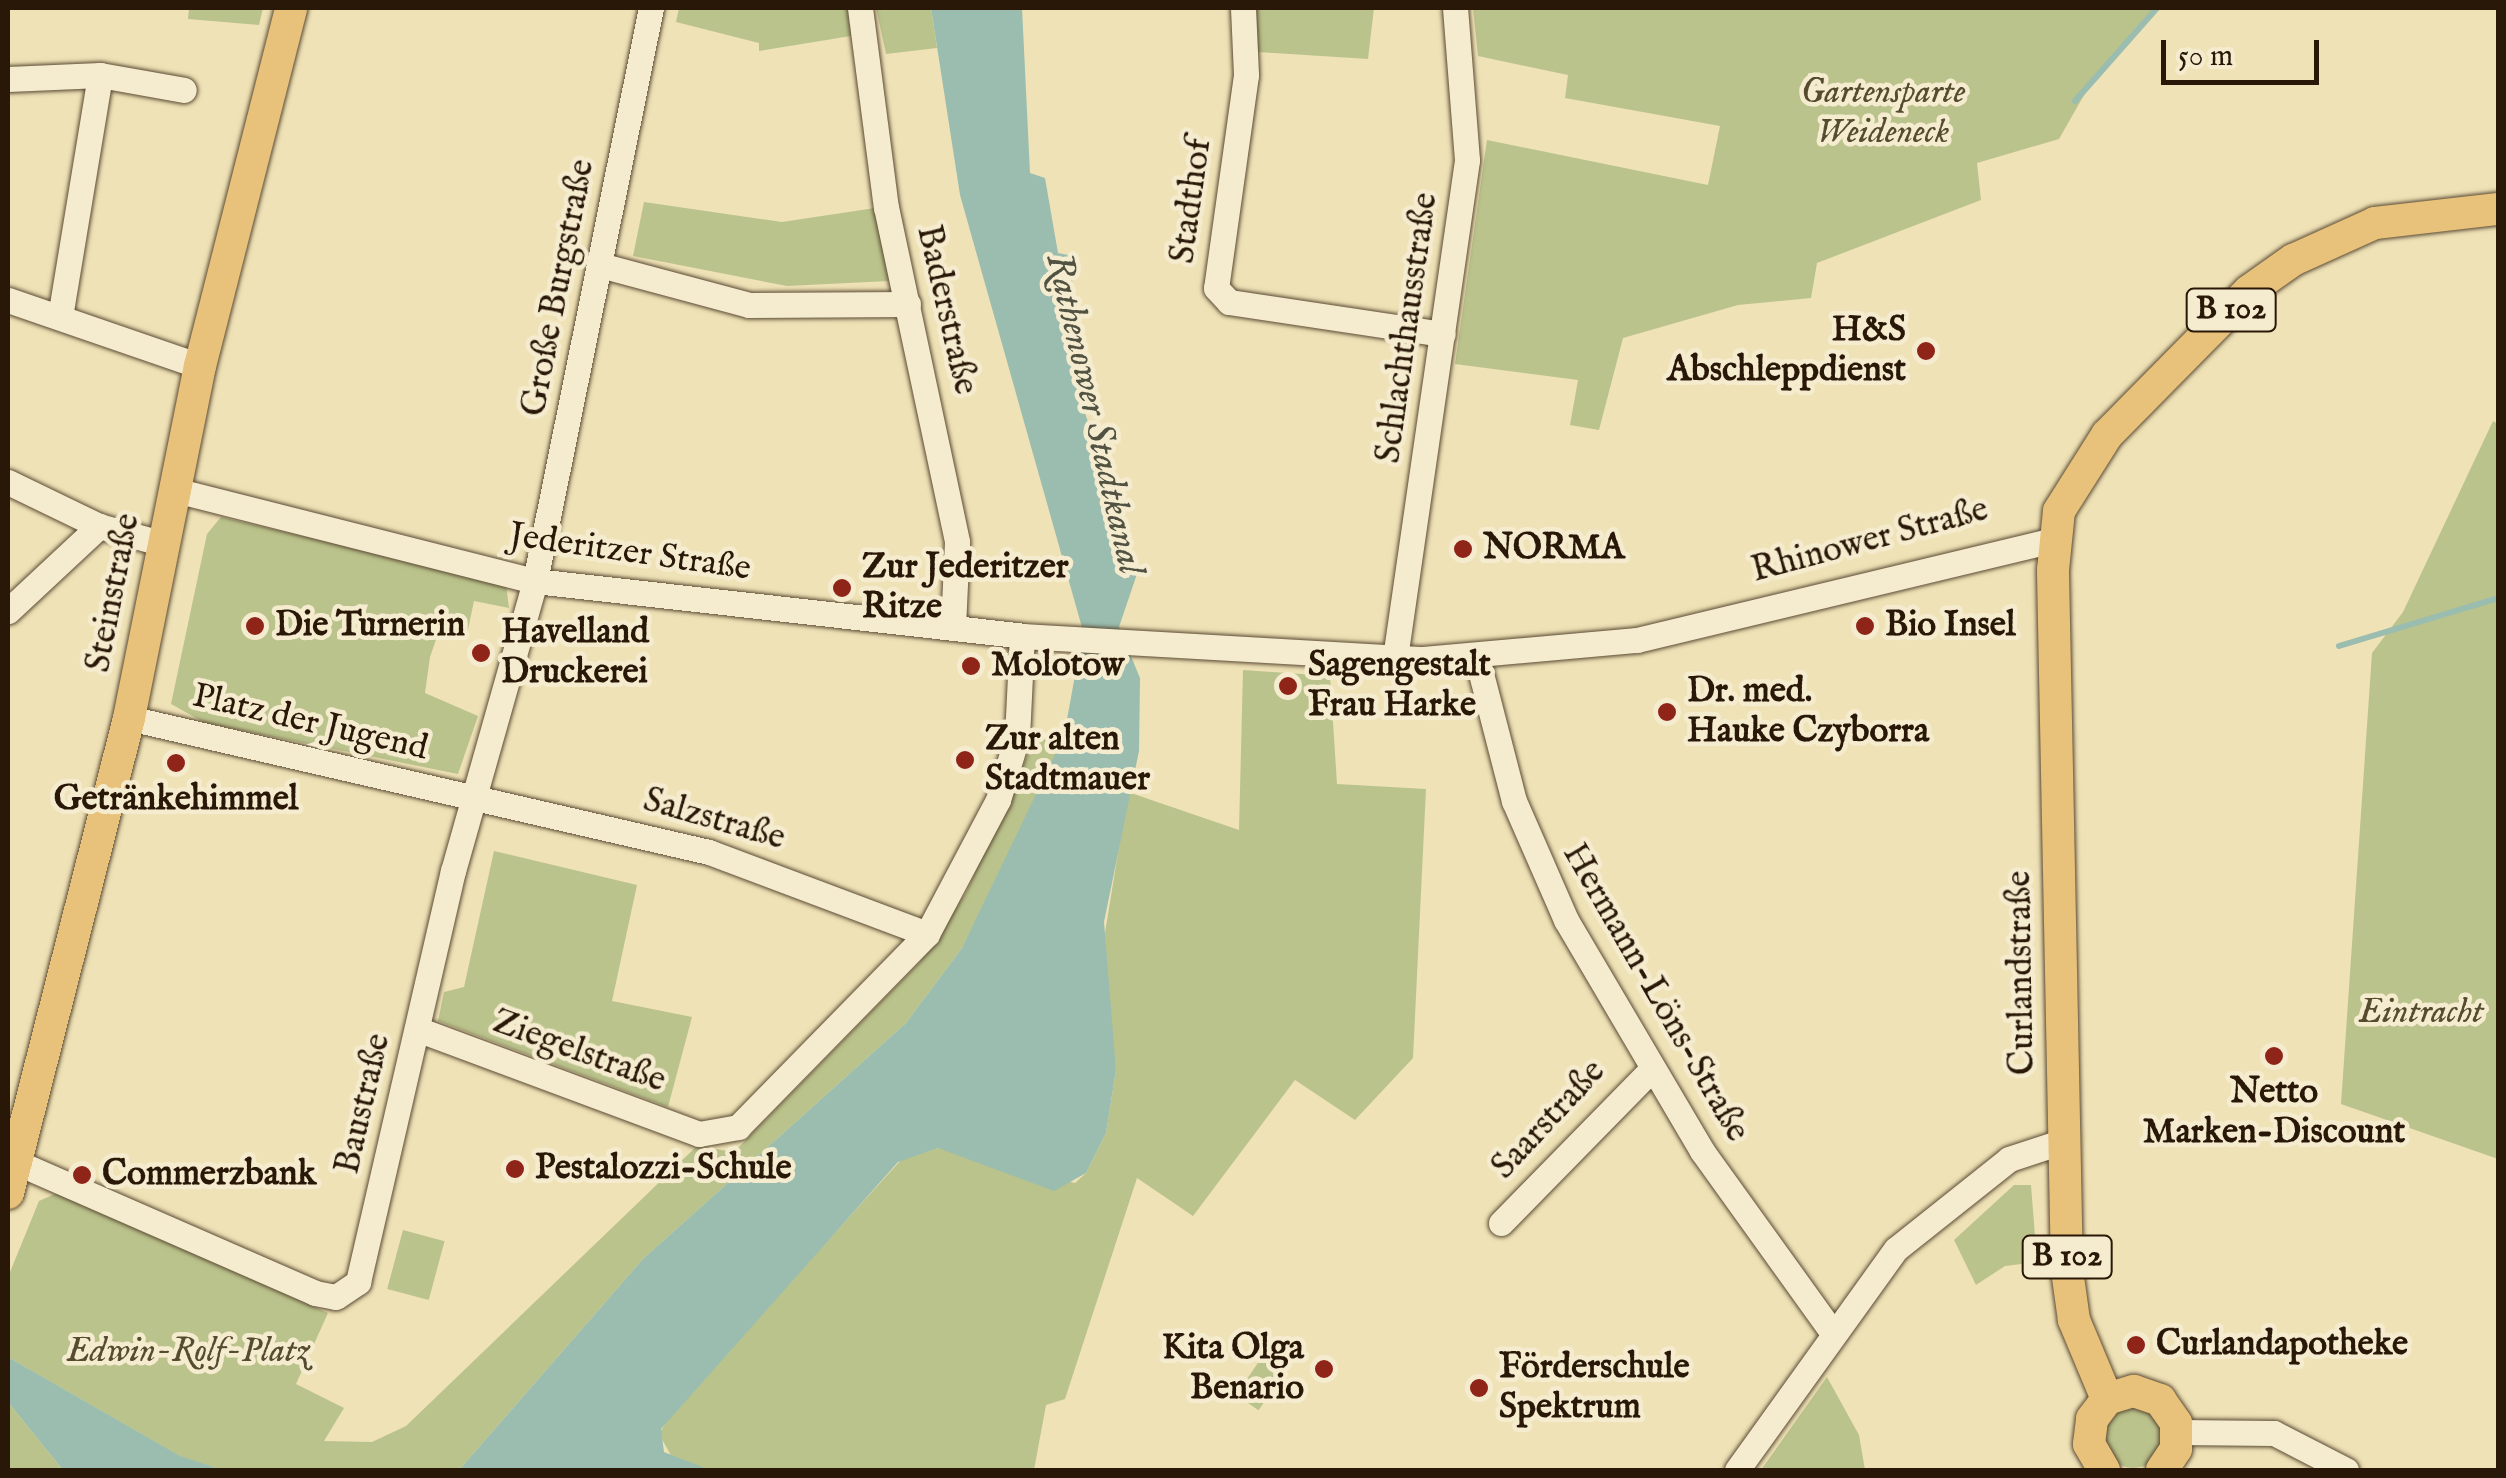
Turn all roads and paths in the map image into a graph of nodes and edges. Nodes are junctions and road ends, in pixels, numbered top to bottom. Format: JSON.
{"nodes":[{"id":1,"x":291,"y":8,"type":"edge"},
{"id":2,"x":651,"y":8,"type":"edge"},
{"id":3,"x":860,"y":8,"type":"edge"},
{"id":4,"x":1242,"y":8,"type":"edge"},
{"id":5,"x":1455,"y":8,"type":"edge"},
{"id":6,"x":100,"y":75,"type":"junction"},
{"id":7,"x":8,"y":79,"type":"edge"},
{"id":8,"x":184,"y":90,"type":"dead end"},
{"id":9,"x":2498,"y":209,"type":"edge"},
{"id":10,"x":600,"y":266,"type":"junction"},
{"id":11,"x":8,"y":300,"type":"edge"},
{"id":12,"x":908,"y":304,"type":"junction"},
{"id":13,"x":60,"y":311,"type":"junction"},
{"id":14,"x":1444,"y":334,"type":"junction"},
{"id":15,"x":200,"y":366,"type":"junction"},
{"id":16,"x":8,"y":482,"type":"edge"},
{"id":17,"x":175,"y":490,"type":"junction"},
{"id":18,"x":99,"y":526,"type":"junction"},
{"id":19,"x":2053,"y":540,"type":"junction"},
{"id":20,"x":164,"y":544,"type":"junction"},
{"id":21,"x":535,"y":582,"type":"junction"},
{"id":22,"x":8,"y":611,"type":"edge"},
{"id":23,"x":952,"y":627,"type":"junction"},
{"id":24,"x":1022,"y":636,"type":"junction"},
{"id":25,"x":1121,"y":636,"type":"joint"},
{"id":26,"x":1395,"y":658,"type":"junction"},
{"id":27,"x":1477,"y":658,"type":"junction"},
{"id":28,"x":130,"y":718,"type":"junction"},
{"id":29,"x":476,"y":797,"type":"junction"},
{"id":30,"x":927,"y":934,"type":"junction"},
{"id":31,"x":417,"y":1030,"type":"junction"},
{"id":32,"x":1652,"y":1069,"type":"junction"},
{"id":33,"x":2064,"y":1141,"type":"junction"},
{"id":34,"x":13,"y":1178,"type":"edge"},
{"id":35,"x":1500,"y":1223,"type":"dead end"},
{"id":36,"x":1833,"y":1333,"type":"junction"},
{"id":37,"x":2108,"y":1399,"type":"junction"},
{"id":38,"x":2178,"y":1432,"type":"junction"},
{"id":39,"x":1737,"y":1470,"type":"edge"},
{"id":40,"x":2104,"y":1470,"type":"edge"},
{"id":41,"x":2162,"y":1470,"type":"edge"},
{"id":42,"x":2346,"y":1470,"type":"edge"}],
"edges":[{"from":1,"to":15,"type":"main road","name":"Steinstraße"},
{"from":2,"to":10,"type":"street","name":"Große Burgstraße"},
{"from":3,"to":12,"type":"street","name":"Baderstraße"},
{"from":4,"to":14,"type":"street","name":"Stadthof"},
{"from":5,"to":14,"type":"street","name":"Schlachthausstraße"},
{"from":6,"to":7,"type":"street"},
{"from":6,"to":8,"type":"street"},
{"from":6,"to":13,"type":"street"},
{"from":9,"to":19,"type":"main road","number":"B 102"},
{"from":10,"to":12,"type":"street"},
{"from":10,"to":21,"type":"street","name":"Große Burgstraße"},
{"from":11,"to":13,"type":"street"},
{"from":12,"to":23,"type":"street","name":"Baderstraße"},
{"from":13,"to":15,"type":"street"},
{"from":14,"to":26,"type":"street","name":"Schlachthausstraße"},
{"from":15,"to":17,"type":"main road","name":"Steinstraße"},
{"from":16,"to":18,"type":"street"},
{"from":17,"to":20,"type":"main road","name":"Steinstraße"},
{"from":17,"to":21,"type":"street","name":"Jederitzer Straße"},
{"from":18,"to":20,"type":"street"},
{"from":18,"to":22,"type":"street"},
{"from":19,"to":27,"type":"street","name":"Rhinower Straße"},
{"from":19,"to":33,"type":"main road","name":"Curlandstraße","number":"B 102"},
{"from":20,"to":28,"type":"main road","name":"Steinstraße"},
{"from":21,"to":23,"type":"street","name":"Jederitzer Straße"},
{"from":21,"to":29,"type":"street","name":"Baustraße"},
{"from":23,"to":24,"type":"street","name":"Jederitzer Straße"},
{"from":24,"to":25,"type":"street","name":"Jederitzer Straße"},
{"from":24,"to":30,"type":"street"},
{"from":25,"to":26,"type":"street","name":"Rhinower Straße"},
{"from":26,"to":27,"type":"street","name":"Rhinower Straße"},
{"from":27,"to":32,"type":"street","name":"Hermann-Löns-Straße"},
{"from":28,"to":29,"type":"street","name":"Platz der Jugend"},
{"from":28,"to":34,"type":"main road","name":"Steinstraße"},
{"from":29,"to":30,"type":"street","name":"Salzstraße"},
{"from":29,"to":31,"type":"street","name":"Baustraße"},
{"from":30,"to":31,"type":"street","name":"Ziegelstraße"},
{"from":31,"to":34,"type":"street","name":"Baustraße"},
{"from":32,"to":35,"type":"street","name":"Saarstraße"},
{"from":32,"to":36,"type":"street","name":"Hermann-Löns-Straße"},
{"from":33,"to":36,"type":"street"},
{"from":33,"to":37,"type":"main road","name":"Curlandstraße","number":"B 102"},
{"from":36,"to":39,"type":"street"},
{"from":37,"to":38,"type":"main road"},
{"from":37,"to":40,"type":"main road"},
{"from":38,"to":41,"type":"main road"},
{"from":38,"to":42,"type":"street"}]}
